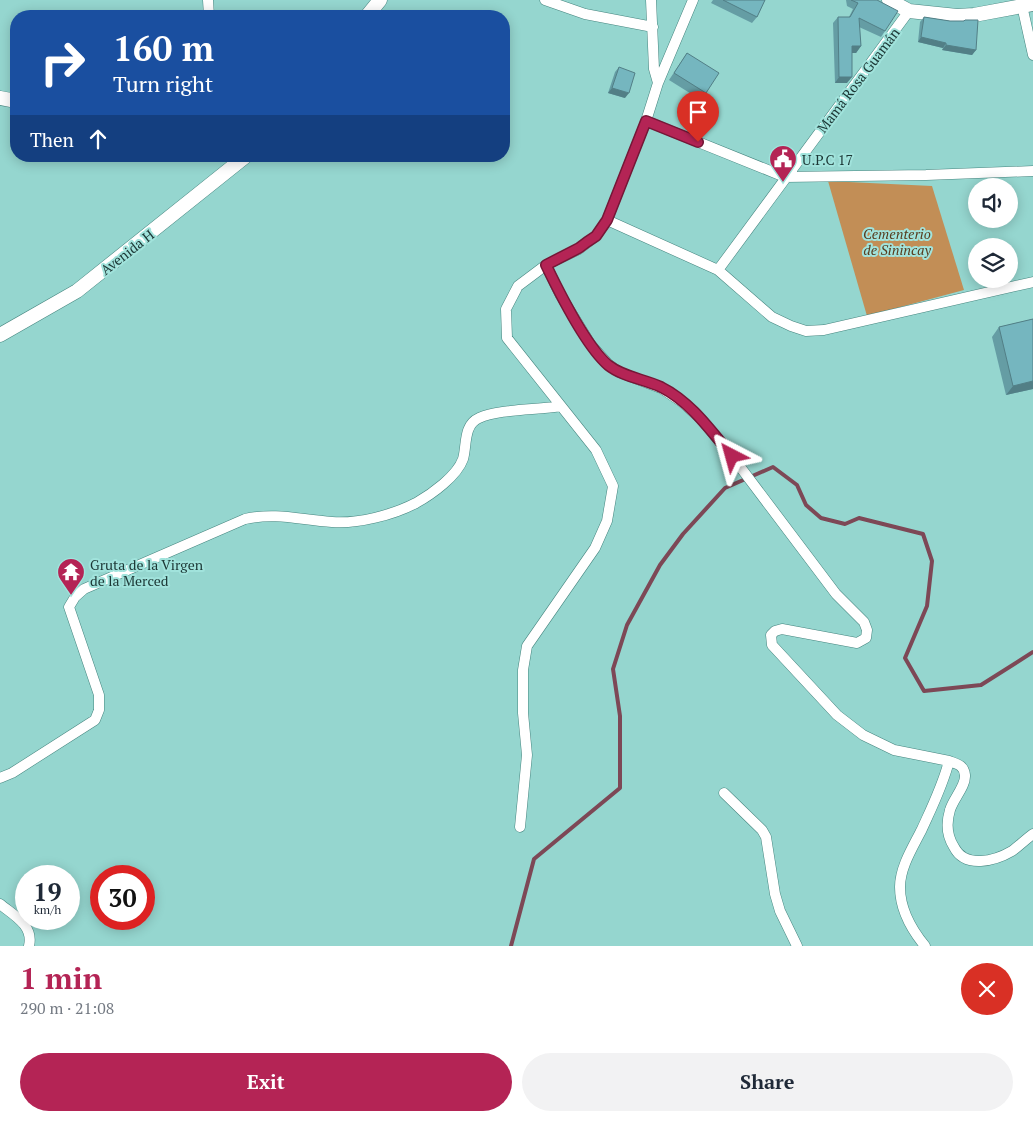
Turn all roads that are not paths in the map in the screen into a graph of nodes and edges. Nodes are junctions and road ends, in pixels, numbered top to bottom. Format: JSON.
{"nodes":[{"id":1,"x":380,"y":0,"type":"edge"},
{"id":2,"x":545,"y":0,"type":"edge"},
{"id":3,"x":651,"y":0,"type":"edge"},
{"id":4,"x":693,"y":0,"type":"edge"},
{"id":5,"x":889,"y":0,"type":"edge"},
{"id":6,"x":1025,"y":4,"type":"edge"},
{"id":7,"x":372,"y":10,"type":"edge"},
{"id":8,"x":909,"y":11,"type":"junction"},
{"id":9,"x":653,"y":27,"type":"junction"},
{"id":10,"x":1033,"y":55,"type":"edge"},
{"id":11,"x":658,"y":83,"type":"junction"},
{"id":12,"x":646,"y":121,"type":"junction"},
{"id":13,"x":238,"y":162,"type":"edge"},
{"id":14,"x":1033,"y":171,"type":"edge"},
{"id":15,"x":785,"y":177,"type":"junction"},
{"id":16,"x":607,"y":220,"type":"junction"},
{"id":17,"x":546,"y":265,"type":"junction"},
{"id":18,"x":718,"y":270,"type":"junction"},
{"id":19,"x":1033,"y":282,"type":"edge"},
{"id":20,"x":0,"y":335,"type":"edge"},
{"id":21,"x":562,"y":406,"type":"junction"},
{"id":22,"x":949,"y":761,"type":"junction"},
{"id":23,"x":0,"y":778,"type":"edge"},
{"id":24,"x":724,"y":792,"type":"dead end"},
{"id":25,"x":520,"y":827,"type":"dead end"},
{"id":26,"x":1033,"y":834,"type":"edge"},
{"id":27,"x":0,"y":904,"type":"edge"},
{"id":28,"x":29,"y":946,"type":"edge"},
{"id":29,"x":796,"y":946,"type":"edge"},
{"id":30,"x":925,"y":946,"type":"edge"}],
"edges":[{"from":1,"to":7,"type":"street"},
{"from":2,"to":9,"type":"street"},
{"from":3,"to":9,"type":"street"},
{"from":4,"to":11,"type":"street"},
{"from":5,"to":8,"type":"street"},
{"from":6,"to":8,"type":"street"},
{"from":6,"to":10,"type":"street"},
{"from":8,"to":15,"type":"street","name":"Mamá Rosa Guamán"},
{"from":9,"to":11,"type":"street"},
{"from":11,"to":12,"type":"street"},
{"from":12,"to":15,"type":"street"},
{"from":12,"to":16,"type":"street"},
{"from":13,"to":20,"type":"street","name":"Avenida H"},
{"from":14,"to":15,"type":"street"},
{"from":15,"to":18,"type":"street","name":"Mamá Rosa Guamán"},
{"from":16,"to":17,"type":"street"},
{"from":16,"to":18,"type":"street"},
{"from":17,"to":21,"type":"street"},
{"from":17,"to":22,"type":"street"},
{"from":18,"to":19,"type":"street"},
{"from":21,"to":23,"type":"street"},
{"from":21,"to":25,"type":"street"},
{"from":22,"to":26,"type":"street"},
{"from":22,"to":30,"type":"street"},
{"from":24,"to":29,"type":"street"},
{"from":27,"to":28,"type":"street"}]}
